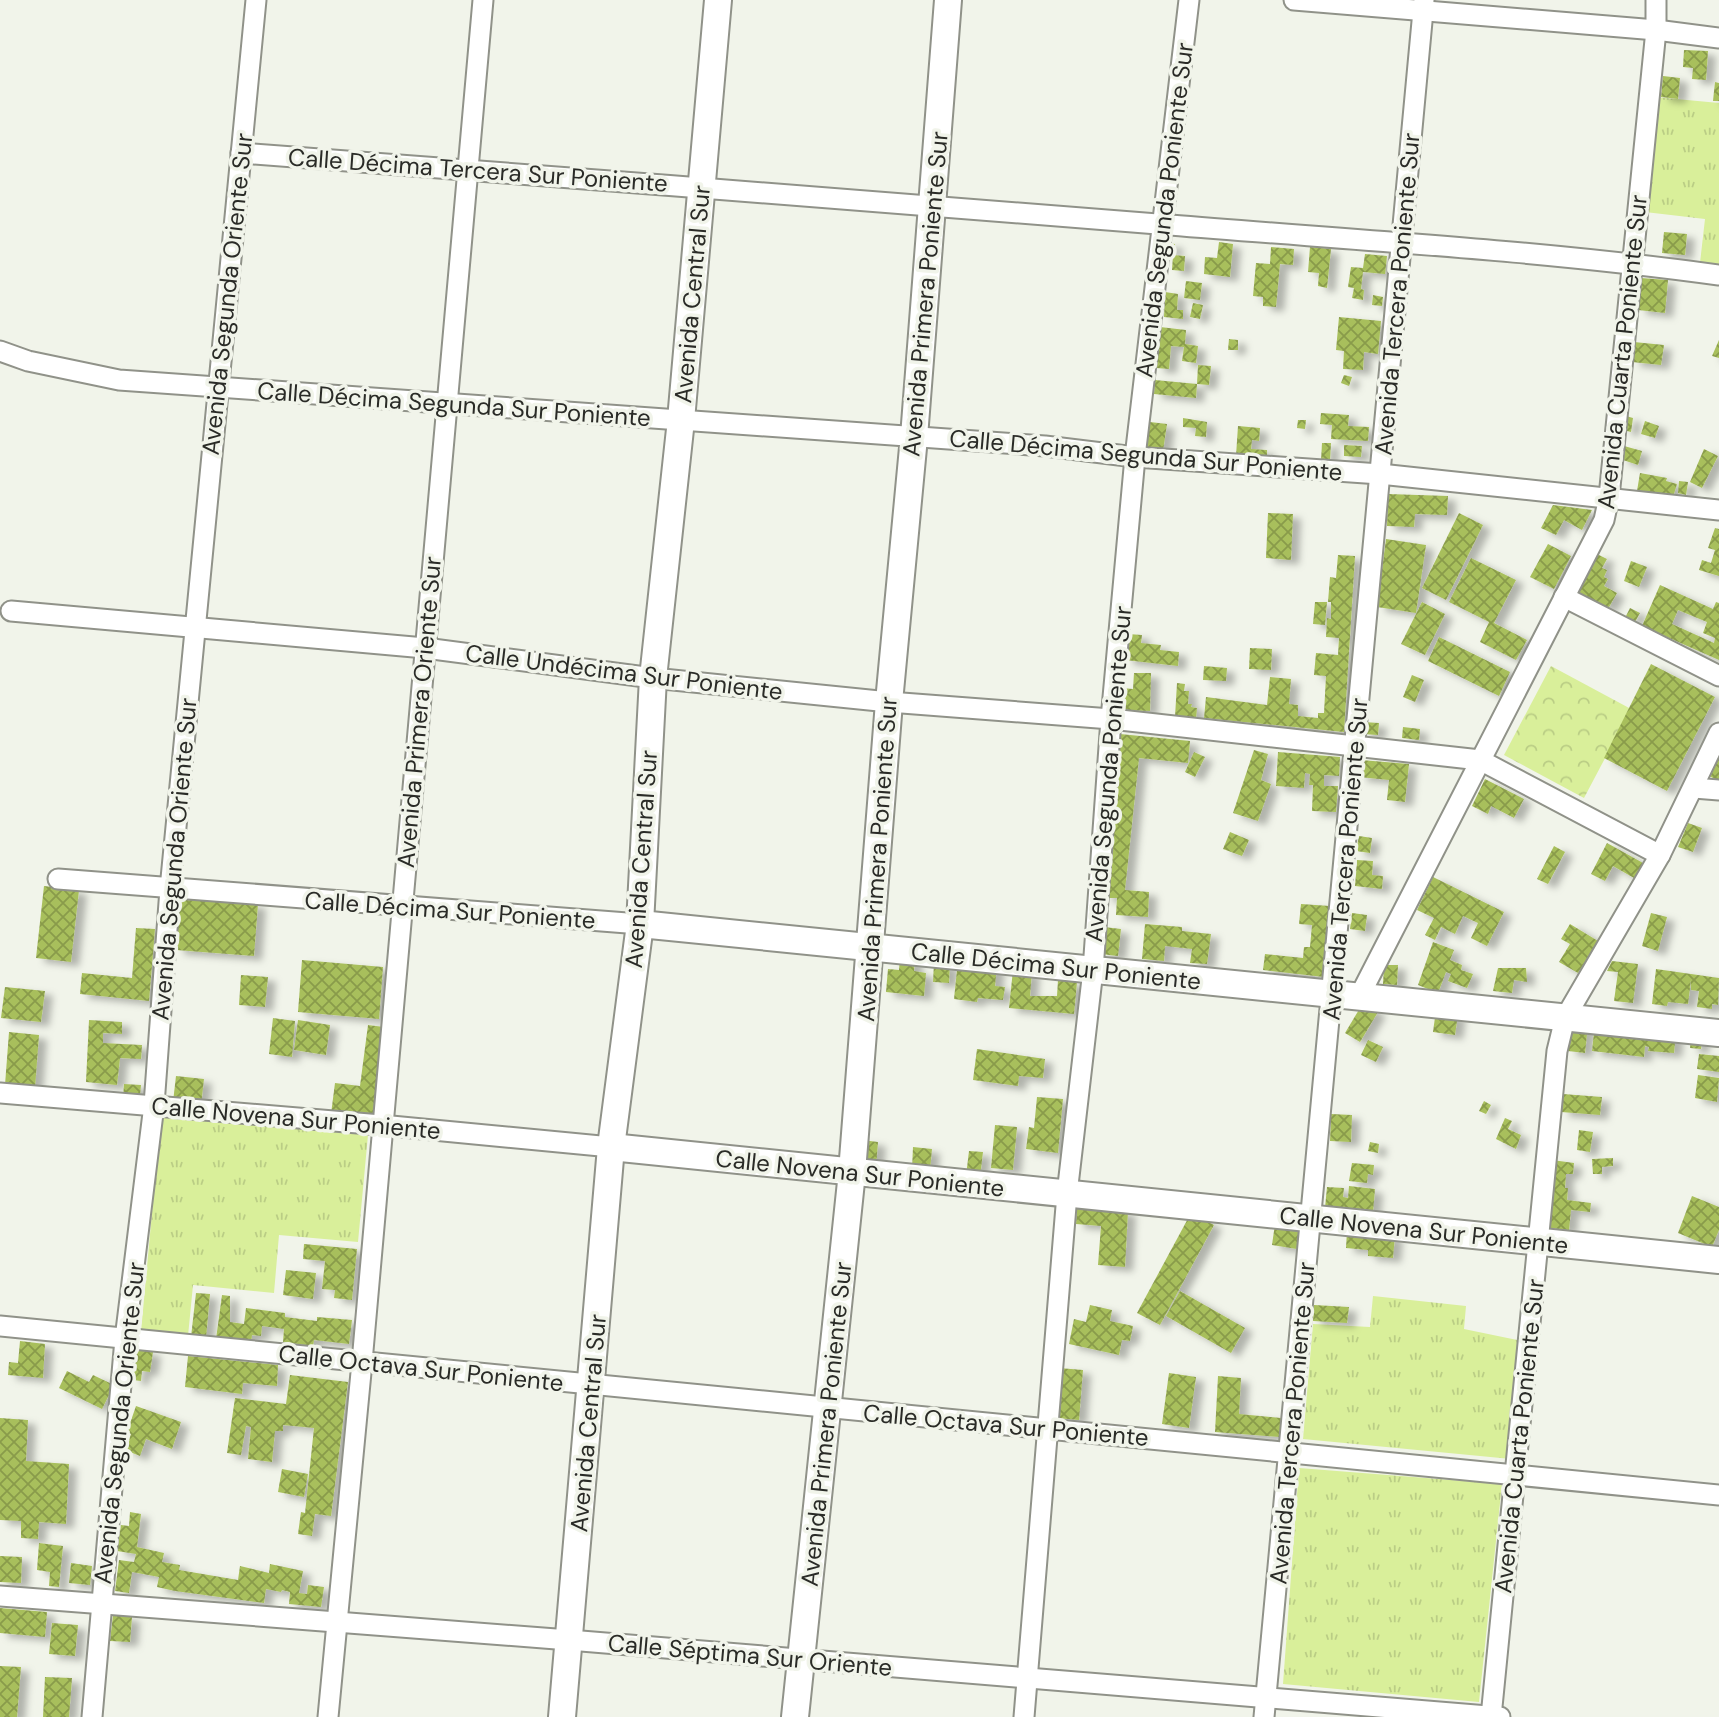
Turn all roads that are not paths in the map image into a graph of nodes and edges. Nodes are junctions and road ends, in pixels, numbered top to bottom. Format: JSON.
{"nodes":[{"id":1,"x":256,"y":0,"type":"edge"},
{"id":2,"x":482,"y":0,"type":"edge"},
{"id":3,"x":718,"y":0,"type":"edge"},
{"id":4,"x":948,"y":0,"type":"edge"},
{"id":5,"x":1189,"y":0,"type":"edge"},
{"id":6,"x":1294,"y":0,"type":"edge"},
{"id":7,"x":1656,"y":0,"type":"edge"},
{"id":8,"x":1424,"y":5,"type":"edge"},
{"id":9,"x":1656,"y":30,"type":"junction"},
{"id":10,"x":1719,"y":38,"type":"edge"},
{"id":11,"x":241,"y":153,"type":"junction"},
{"id":12,"x":468,"y":170,"type":"junction"},
{"id":13,"x":701,"y":186,"type":"junction"},
{"id":14,"x":932,"y":205,"type":"junction"},
{"id":15,"x":1162,"y":225,"type":"junction"},
{"id":16,"x":1402,"y":244,"type":"junction"},
{"id":17,"x":1632,"y":263,"type":"junction"},
{"id":18,"x":1719,"y":275,"type":"edge"},
{"id":19,"x":0,"y":351,"type":"edge"},
{"id":20,"x":218,"y":387,"type":"junction"},
{"id":21,"x":447,"y":404,"type":"junction"},
{"id":22,"x":681,"y":420,"type":"junction"},
{"id":23,"x":914,"y":437,"type":"junction"},
{"id":24,"x":1135,"y":457,"type":"junction"},
{"id":25,"x":1380,"y":474,"type":"junction"},
{"id":26,"x":1609,"y":497,"type":"junction"},
{"id":27,"x":1719,"y":510,"type":"edge"},
{"id":28,"x":1564,"y":597,"type":"junction"},
{"id":29,"x":11,"y":611,"type":"dead end"},
{"id":30,"x":195,"y":627,"type":"junction"},
{"id":31,"x":425,"y":648,"type":"junction"},
{"id":32,"x":1719,"y":676,"type":"edge"},
{"id":33,"x":653,"y":678,"type":"junction"},
{"id":34,"x":889,"y":702,"type":"junction"},
{"id":35,"x":1111,"y":719,"type":"junction"},
{"id":36,"x":1719,"y":733,"type":"edge"},
{"id":37,"x":1356,"y":745,"type":"junction"},
{"id":38,"x":1480,"y":760,"type":"junction"},
{"id":39,"x":1694,"y":788,"type":"junction"},
{"id":40,"x":1719,"y":790,"type":"edge"},
{"id":41,"x":1660,"y":855,"type":"junction"},
{"id":42,"x":58,"y":879,"type":"dead end"},
{"id":43,"x":170,"y":888,"type":"junction"},
{"id":44,"x":402,"y":906,"type":"junction"},
{"id":45,"x":640,"y":924,"type":"junction"},
{"id":46,"x":871,"y":947,"type":"junction"},
{"id":47,"x":1093,"y":970,"type":"junction"},
{"id":48,"x":1332,"y":994,"type":"junction"},
{"id":49,"x":1359,"y":997,"type":"junction"},
{"id":50,"x":1565,"y":1018,"type":"junction"},
{"id":51,"x":1719,"y":1033,"type":"edge"},
{"id":52,"x":0,"y":1093,"type":"edge"},
{"id":53,"x":154,"y":1105,"type":"junction"},
{"id":54,"x":382,"y":1125,"type":"junction"},
{"id":55,"x":611,"y":1147,"type":"junction"},
{"id":56,"x":852,"y":1172,"type":"junction"},
{"id":57,"x":1067,"y":1194,"type":"junction"},
{"id":58,"x":1311,"y":1219,"type":"junction"},
{"id":59,"x":1539,"y":1242,"type":"junction"},
{"id":60,"x":1719,"y":1260,"type":"edge"},
{"id":61,"x":0,"y":1326,"type":"edge"},
{"id":62,"x":125,"y":1339,"type":"junction"},
{"id":63,"x":362,"y":1362,"type":"junction"},
{"id":64,"x":592,"y":1385,"type":"junction"},
{"id":65,"x":827,"y":1408,"type":"junction"},
{"id":66,"x":1047,"y":1429,"type":"junction"},
{"id":67,"x":1290,"y":1453,"type":"junction"},
{"id":68,"x":1514,"y":1475,"type":"junction"},
{"id":69,"x":1719,"y":1495,"type":"edge"},
{"id":70,"x":0,"y":1596,"type":"edge"},
{"id":71,"x":102,"y":1604,"type":"junction"},
{"id":72,"x":337,"y":1622,"type":"junction"},
{"id":73,"x":569,"y":1640,"type":"junction"},
{"id":74,"x":801,"y":1660,"type":"junction"},
{"id":75,"x":1027,"y":1679,"type":"junction"},
{"id":76,"x":1265,"y":1708,"type":"edge"},
{"id":77,"x":92,"y":1717,"type":"edge"},
{"id":78,"x":328,"y":1717,"type":"edge"},
{"id":79,"x":562,"y":1717,"type":"edge"},
{"id":80,"x":795,"y":1717,"type":"edge"},
{"id":81,"x":1024,"y":1717,"type":"edge"},
{"id":82,"x":1491,"y":1717,"type":"edge"},
{"id":83,"x":1500,"y":1717,"type":"edge"}],
"edges":[{"from":1,"to":11,"type":"street","name":"Avenida Segunda Oriente Sur"},
{"from":2,"to":12,"type":"street","name":"Avenida Primera Oriente Sur"},
{"from":3,"to":13,"type":"street","name":"Avenida Central Sur"},
{"from":4,"to":14,"type":"street","name":"Avenida Primera Poniente Sur"},
{"from":5,"to":15,"type":"street","name":"Avenida Segunda Poniente Sur"},
{"from":6,"to":8,"type":"street"},
{"from":7,"to":9,"type":"street","name":"Avenida Cuarta Poniente Sur"},
{"from":8,"to":9,"type":"street"},
{"from":8,"to":16,"type":"street","name":"Avenida Tercera Poniente Sur"},
{"from":9,"to":10,"type":"street"},
{"from":9,"to":17,"type":"street","name":"Avenida Cuarta Poniente Sur"},
{"from":11,"to":12,"type":"street","name":"Calle Décima Tercera Sur Poniente"},
{"from":11,"to":20,"type":"street","name":"Avenida Segunda Oriente Sur"},
{"from":12,"to":13,"type":"street","name":"Calle Décima Tercera Sur Poniente"},
{"from":12,"to":21,"type":"street","name":"Avenida Primera Oriente Sur"},
{"from":13,"to":14,"type":"street","name":"Calle Décima Tercera Sur Poniente"},
{"from":13,"to":22,"type":"street","name":"Avenida Central Sur"},
{"from":14,"to":15,"type":"street","name":"Calle Décima Tercera Sur Poniente"},
{"from":14,"to":23,"type":"street","name":"Avenida Primera Poniente Sur"},
{"from":15,"to":16,"type":"street","name":"Calle Décima Tercera Sur Poniente"},
{"from":15,"to":24,"type":"street","name":"Avenida Segunda Poniente Sur"},
{"from":16,"to":17,"type":"street","name":"Calle Décima Tercera Sur Poniente"},
{"from":16,"to":25,"type":"street","name":"Avenida Tercera Poniente Sur"},
{"from":17,"to":18,"type":"street","name":"Calle Décima Tercera Sur Poniente"},
{"from":17,"to":26,"type":"street","name":"Avenida Cuarta Poniente Sur"},
{"from":19,"to":20,"type":"street","name":"Calle Décima Segunda Sur Poniente"},
{"from":20,"to":21,"type":"street","name":"Calle Décima Segunda Sur Poniente"},
{"from":20,"to":30,"type":"street","name":"Avenida Segunda Oriente Sur"},
{"from":21,"to":22,"type":"street","name":"Calle Décima Segunda Sur Poniente"},
{"from":21,"to":31,"type":"street","name":"Avenida Primera Oriente Sur"},
{"from":22,"to":23,"type":"street","name":"Calle Décima Segunda Sur Poniente"},
{"from":22,"to":33,"type":"street","name":"Avenida Central Sur"},
{"from":23,"to":24,"type":"street","name":"Calle Décima Segunda Sur Poniente"},
{"from":23,"to":34,"type":"street","name":"Avenida Primera Poniente Sur"},
{"from":24,"to":25,"type":"street","name":"Calle Décima Segunda Sur Poniente"},
{"from":24,"to":35,"type":"street","name":"Avenida Segunda Poniente Sur"},
{"from":25,"to":26,"type":"street","name":"Calle Décima Segunda Sur Poniente"},
{"from":25,"to":37,"type":"street","name":"Avenida Tercera Poniente Sur"},
{"from":26,"to":27,"type":"street","name":"Calle Décima Segunda Sur Poniente"},
{"from":26,"to":28,"type":"street","name":"Avenida Cuarta Poniente Sur"},
{"from":28,"to":32,"type":"street"},
{"from":28,"to":38,"type":"street","name":"Avenida Cuarta Poniente Sur"},
{"from":29,"to":30,"type":"street","name":"Calle Undécima Sur Poniente"},
{"from":30,"to":31,"type":"street","name":"Calle Undécima Sur Poniente"},
{"from":30,"to":43,"type":"street","name":"Avenida Segunda Oriente Sur"},
{"from":31,"to":33,"type":"street","name":"Calle Undécima Sur Poniente"},
{"from":31,"to":44,"type":"street","name":"Avenida Primera Oriente Sur"},
{"from":33,"to":34,"type":"street","name":"Calle Undécima Sur Poniente"},
{"from":33,"to":45,"type":"street","name":"Avenida Central Sur"},
{"from":34,"to":35,"type":"street","name":"Calle Undécima Sur Poniente"},
{"from":34,"to":46,"type":"street","name":"Avenida Primera Poniente Sur"},
{"from":35,"to":37,"type":"street","name":"Calle Undécima Sur Poniente"},
{"from":35,"to":47,"type":"street","name":"Avenida Segunda Poniente Sur"},
{"from":36,"to":39,"type":"street","name":"Avenida Cuarta Poniente Sur"},
{"from":37,"to":38,"type":"street","name":"Calle Undécima Sur Poniente"},
{"from":37,"to":48,"type":"street","name":"Avenida Tercera Poniente Sur"},
{"from":38,"to":41,"type":"street"},
{"from":38,"to":49,"type":"street","name":"Avenida Cuarta Poniente Sur"},
{"from":39,"to":40,"type":"street"},
{"from":39,"to":41,"type":"street","name":"Avenida Cuarta Poniente Sur"},
{"from":41,"to":50,"type":"street","name":"Avenida Cuarta Poniente Sur"},
{"from":42,"to":43,"type":"street","name":"Calle Décima Sur Poniente"},
{"from":43,"to":44,"type":"street","name":"Calle Décima Sur Poniente"},
{"from":43,"to":53,"type":"street","name":"Avenida Segunda Oriente Sur"},
{"from":44,"to":45,"type":"street","name":"Calle Décima Sur Poniente"},
{"from":44,"to":54,"type":"street","name":"Avenida Primera Oriente Sur"},
{"from":45,"to":46,"type":"street","name":"Calle Décima Sur Poniente"},
{"from":45,"to":55,"type":"street","name":"Avenida Central Sur"},
{"from":46,"to":47,"type":"street","name":"Calle Décima Sur Poniente"},
{"from":46,"to":56,"type":"street","name":"Avenida Primera Poniente Sur"},
{"from":47,"to":48,"type":"street","name":"Calle Décima Sur Poniente"},
{"from":47,"to":57,"type":"street","name":"Avenida Segunda Poniente Sur"},
{"from":48,"to":49,"type":"street","name":"Calle Décima Sur Poniente"},
{"from":48,"to":58,"type":"street","name":"Avenida Tercera Poniente Sur"},
{"from":49,"to":50,"type":"street","name":"Calle Décima Sur Poniente"},
{"from":50,"to":51,"type":"street","name":"Calle Décima Sur Poniente"},
{"from":50,"to":59,"type":"street","name":"Avenida Cuarta Poniente Sur"},
{"from":52,"to":53,"type":"street","name":"Calle Novena Sur Poniente"},
{"from":53,"to":54,"type":"street","name":"Calle Novena Sur Poniente"},
{"from":53,"to":62,"type":"street","name":"Avenida Segunda Oriente Sur"},
{"from":54,"to":55,"type":"street","name":"Calle Novena Sur Poniente"},
{"from":54,"to":63,"type":"street","name":"Avenida Primera Oriente Sur"},
{"from":55,"to":56,"type":"street","name":"Calle Novena Sur Poniente"},
{"from":55,"to":64,"type":"street","name":"Avenida Central Sur"},
{"from":56,"to":57,"type":"street","name":"Calle Novena Sur Poniente"},
{"from":56,"to":65,"type":"street","name":"Avenida Primera Poniente Sur"},
{"from":57,"to":58,"type":"street","name":"Calle Novena Sur Poniente"},
{"from":57,"to":66,"type":"street","name":"Avenida Segunda Poniente Sur"},
{"from":58,"to":59,"type":"street","name":"Calle Novena Sur Poniente"},
{"from":58,"to":67,"type":"street","name":"Avenida Tercera Poniente Sur"},
{"from":59,"to":60,"type":"street","name":"Calle Novena Sur Poniente"},
{"from":59,"to":68,"type":"street","name":"Avenida Cuarta Poniente Sur"},
{"from":61,"to":62,"type":"street","name":"Calle Octava Sur Poniente"},
{"from":62,"to":63,"type":"street","name":"Calle Octava Sur Poniente"},
{"from":62,"to":71,"type":"street","name":"Avenida Segunda Oriente Sur"},
{"from":63,"to":64,"type":"street","name":"Calle Octava Sur Poniente"},
{"from":63,"to":72,"type":"street","name":"Avenida Primera Oriente Sur"},
{"from":64,"to":65,"type":"street","name":"Calle Octava Sur Poniente"},
{"from":64,"to":73,"type":"street","name":"Avenida Central Sur"},
{"from":65,"to":66,"type":"street","name":"Calle Octava Sur Poniente"},
{"from":65,"to":74,"type":"street","name":"Avenida Primera Poniente Sur"},
{"from":66,"to":67,"type":"street","name":"Calle Octava Sur Poniente"},
{"from":66,"to":75,"type":"street","name":"Avenida Segunda Poniente Sur"},
{"from":67,"to":68,"type":"street","name":"Calle Octava Sur Poniente"},
{"from":67,"to":76,"type":"street","name":"Avenida Tercera Poniente Sur"},
{"from":68,"to":69,"type":"street","name":"Calle Octava Sur Poniente"},
{"from":68,"to":82,"type":"street","name":"Avenida Cuarta Poniente Sur"},
{"from":70,"to":71,"type":"street","name":"Calle Séptima Sur Oriente"},
{"from":71,"to":72,"type":"street","name":"Calle Séptima Sur Oriente"},
{"from":71,"to":77,"type":"street","name":"Avenida Segunda Oriente Sur"},
{"from":72,"to":73,"type":"street","name":"Calle Séptima Sur Oriente"},
{"from":72,"to":78,"type":"street","name":"Avenida Primera Oriente Sur"},
{"from":73,"to":74,"type":"street","name":"Calle Séptima Sur Oriente"},
{"from":73,"to":79,"type":"street","name":"Avenida Central Sur"},
{"from":74,"to":75,"type":"street","name":"Calle Séptima Sur Oriente"},
{"from":74,"to":80,"type":"street","name":"Avenida Primera Poniente Sur"},
{"from":75,"to":76,"type":"street","name":"Calle Séptima Sur Oriente"},
{"from":75,"to":81,"type":"street","name":"Avenida Segunda Poniente Sur"},
{"from":76,"to":82,"type":"street","name":"Calle Séptima Sur Oriente"},
{"from":82,"to":83,"type":"street","name":"Calle Séptima Sur Oriente"}]}
